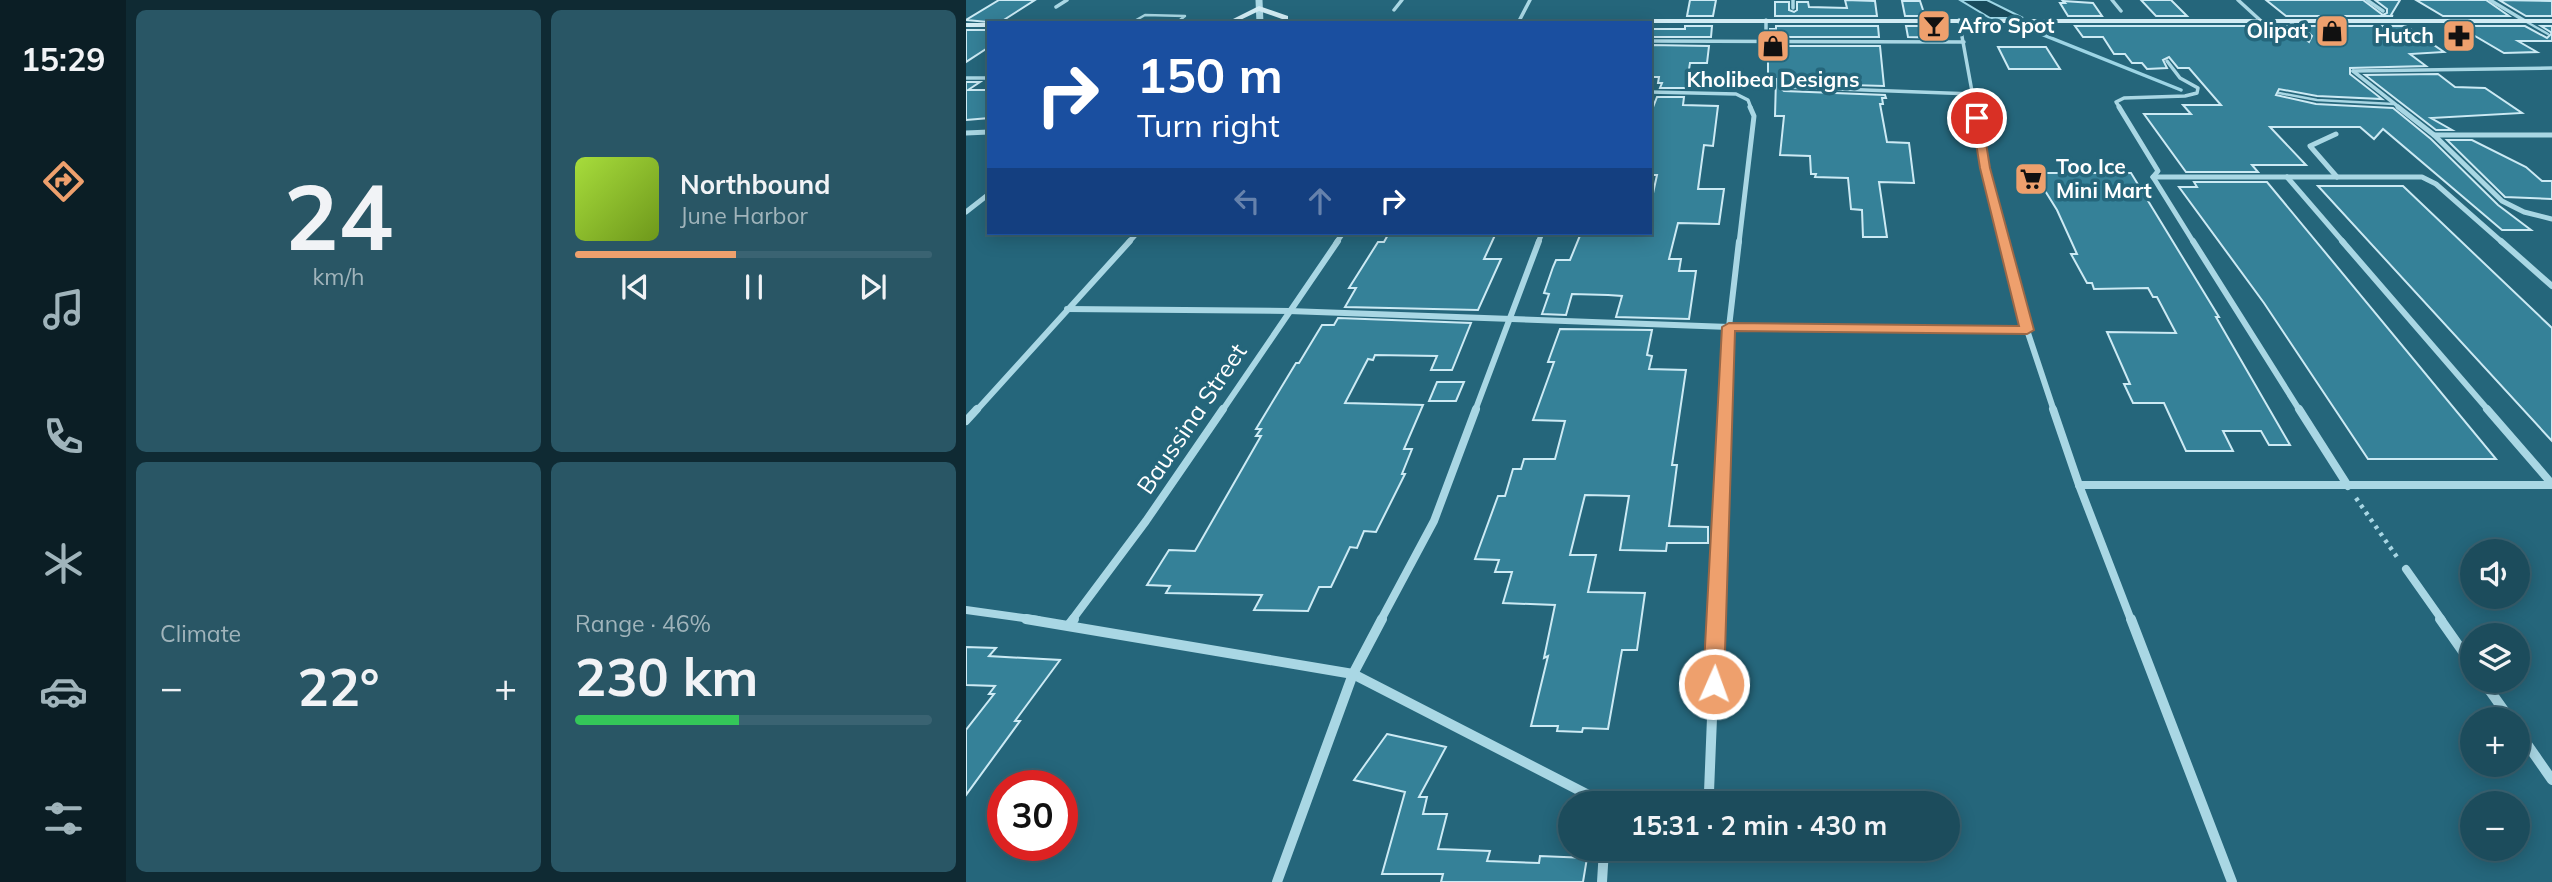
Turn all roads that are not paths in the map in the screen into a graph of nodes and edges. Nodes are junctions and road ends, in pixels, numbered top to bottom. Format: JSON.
{"nodes":[{"id":1,"x":1067,"y":0,"type":"edge"},
{"id":2,"x":1402,"y":0,"type":"edge"},
{"id":3,"x":1530,"y":0,"type":"edge"},
{"id":4,"x":1793,"y":0,"type":"edge"},
{"id":5,"x":2112,"y":0,"type":"edge"},
{"id":6,"x":2238,"y":0,"type":"edge"},
{"id":7,"x":2367,"y":0,"type":"edge"},
{"id":8,"x":2490,"y":0,"type":"edge"},
{"id":9,"x":1259,"y":4,"type":"edge"},
{"id":10,"x":1056,"y":7,"type":"dead end"},
{"id":11,"x":1793,"y":8,"type":"dead end"},
{"id":12,"x":1394,"y":10,"type":"dead end"},
{"id":13,"x":2121,"y":11,"type":"dead end"},
{"id":14,"x":2383,"y":11,"type":"dead end"},
{"id":15,"x":1766,"y":20,"type":"junction"},
{"id":16,"x":1959,"y":20,"type":"junction"},
{"id":17,"x":1134,"y":21,"type":"edge"},
{"id":18,"x":1179,"y":21,"type":"edge"},
{"id":19,"x":1231,"y":21,"type":"edge"},
{"id":20,"x":1291,"y":21,"type":"edge"},
{"id":21,"x":1519,"y":21,"type":"edge"},
{"id":22,"x":1652,"y":21,"type":"edge"},
{"id":23,"x":2261,"y":21,"type":"junction"},
{"id":24,"x":2289,"y":21,"type":"junction"},
{"id":25,"x":2525,"y":21,"type":"junction"},
{"id":26,"x":2552,"y":21,"type":"edge"},
{"id":27,"x":966,"y":25,"type":"edge"},
{"id":28,"x":987,"y":25,"type":"edge"},
{"id":29,"x":2548,"y":34,"type":"dead end"},
{"id":30,"x":2309,"y":38,"type":"dead end"},
{"id":31,"x":1766,"y":40,"type":"junction"},
{"id":32,"x":1652,"y":41,"type":"edge"},
{"id":33,"x":1964,"y":41,"type":"junction"},
{"id":34,"x":2166,"y":61,"type":"dead end"},
{"id":35,"x":2552,"y":68,"type":"edge"},
{"id":36,"x":966,"y":78,"type":"edge"},
{"id":37,"x":987,"y":78,"type":"edge"},
{"id":38,"x":1784,"y":87,"type":"dead end"},
{"id":39,"x":1652,"y":92,"type":"edge"},
{"id":40,"x":2279,"y":93,"type":"dead end"},
{"id":41,"x":1973,"y":94,"type":"junction"},
{"id":42,"x":2393,"y":104,"type":"junction"},
{"id":43,"x":987,"y":132,"type":"edge"},
{"id":44,"x":966,"y":133,"type":"edge"},
{"id":45,"x":2336,"y":134,"type":"dead end"},
{"id":46,"x":2434,"y":135,"type":"junction"},
{"id":47,"x":2552,"y":135,"type":"edge"},
{"id":48,"x":2153,"y":177,"type":"junction"},
{"id":49,"x":2287,"y":177,"type":"junction"},
{"id":50,"x":2337,"y":177,"type":"junction"},
{"id":51,"x":987,"y":196,"type":"edge"},
{"id":52,"x":966,"y":212,"type":"edge"},
{"id":53,"x":2552,"y":219,"type":"edge"},
{"id":54,"x":1135,"y":235,"type":"edge"},
{"id":55,"x":1342,"y":235,"type":"edge"},
{"id":56,"x":1541,"y":235,"type":"edge"},
{"id":57,"x":2552,"y":286,"type":"edge"},
{"id":58,"x":1067,"y":309,"type":"junction"},
{"id":59,"x":1289,"y":311,"type":"junction"},
{"id":60,"x":1510,"y":319,"type":"junction"},
{"id":61,"x":1729,"y":327,"type":"junction"},
{"id":62,"x":2027,"y":330,"type":"junction"},
{"id":63,"x":966,"y":421,"type":"edge"},
{"id":64,"x":2552,"y":484,"type":"edge"},
{"id":65,"x":2079,"y":485,"type":"junction"},
{"id":66,"x":2348,"y":486,"type":"junction"},
{"id":67,"x":2406,"y":569,"type":"road end"},
{"id":68,"x":966,"y":610,"type":"edge"},
{"id":69,"x":1069,"y":625,"type":"junction"},
{"id":70,"x":2460,"y":647,"type":"edge"},
{"id":71,"x":1353,"y":674,"type":"junction"},
{"id":72,"x":2530,"y":748,"type":"edge"},
{"id":73,"x":2552,"y":780,"type":"edge"},
{"id":74,"x":1581,"y":791,"type":"edge"},
{"id":75,"x":1709,"y":791,"type":"edge"},
{"id":76,"x":1603,"y":861,"type":"edge"},
{"id":77,"x":1277,"y":882,"type":"edge"},
{"id":78,"x":1602,"y":882,"type":"edge"},
{"id":79,"x":2232,"y":882,"type":"edge"}],
"edges":[{"from":1,"to":10,"type":"street"},
{"from":2,"to":12,"type":"street"},
{"from":3,"to":21,"type":"street"},
{"from":4,"to":11,"type":"street"},
{"from":5,"to":13,"type":"street"},
{"from":6,"to":23,"type":"street"},
{"from":7,"to":14,"type":"street"},
{"from":8,"to":25,"type":"street"},
{"from":9,"to":19,"type":"main road"},
{"from":9,"to":20,"type":"main road"},
{"from":15,"to":16,"type":"main road"},
{"from":15,"to":22,"type":"main road"},
{"from":15,"to":31,"type":"street"},
{"from":16,"to":23,"type":"main road"},
{"from":16,"to":33,"type":"street"},
{"from":17,"to":18,"type":"lane"},
{"from":23,"to":24,"type":"main road"},
{"from":24,"to":25,"type":"main road"},
{"from":24,"to":30,"type":"lane"},
{"from":25,"to":26,"type":"main road"},
{"from":25,"to":29,"type":"lane"},
{"from":27,"to":28,"type":"main road"},
{"from":31,"to":32,"type":"street"},
{"from":31,"to":33,"type":"street"},
{"from":33,"to":41,"type":"street"},
{"from":34,"to":48,"type":"street"},
{"from":35,"to":42,"type":"street"},
{"from":36,"to":37,"type":"street"},
{"from":38,"to":41,"type":"street"},
{"from":39,"to":61,"type":"street"},
{"from":40,"to":42,"type":"lane"},
{"from":41,"to":62,"type":"street"},
{"from":42,"to":46,"type":"street"},
{"from":43,"to":44,"type":"street"},
{"from":45,"to":50,"type":"street"},
{"from":46,"to":47,"type":"street"},
{"from":46,"to":53,"type":"street"},
{"from":48,"to":49,"type":"street"},
{"from":48,"to":66,"type":"street"},
{"from":49,"to":50,"type":"street"},
{"from":49,"to":64,"type":"street"},
{"from":50,"to":57,"type":"street"},
{"from":51,"to":52,"type":"street"},
{"from":54,"to":58,"type":"street"},
{"from":55,"to":59,"type":"street","name":"Baussina Street"},
{"from":56,"to":60,"type":"street"},
{"from":58,"to":59,"type":"street"},
{"from":58,"to":63,"type":"street"},
{"from":59,"to":60,"type":"street"},
{"from":59,"to":69,"type":"street","name":"Baussina Street"},
{"from":60,"to":61,"type":"street"},
{"from":60,"to":71,"type":"street"},
{"from":61,"to":62,"type":"street"},
{"from":61,"to":75,"type":"street"},
{"from":62,"to":65,"type":"street"},
{"from":64,"to":66,"type":"street"},
{"from":65,"to":66,"type":"street"},
{"from":65,"to":79,"type":"street"},
{"from":67,"to":70,"type":"street"},
{"from":68,"to":69,"type":"street"},
{"from":69,"to":71,"type":"street"},
{"from":71,"to":74,"type":"street"},
{"from":71,"to":77,"type":"street"},
{"from":72,"to":73,"type":"street"},
{"from":76,"to":78,"type":"street"}]}
